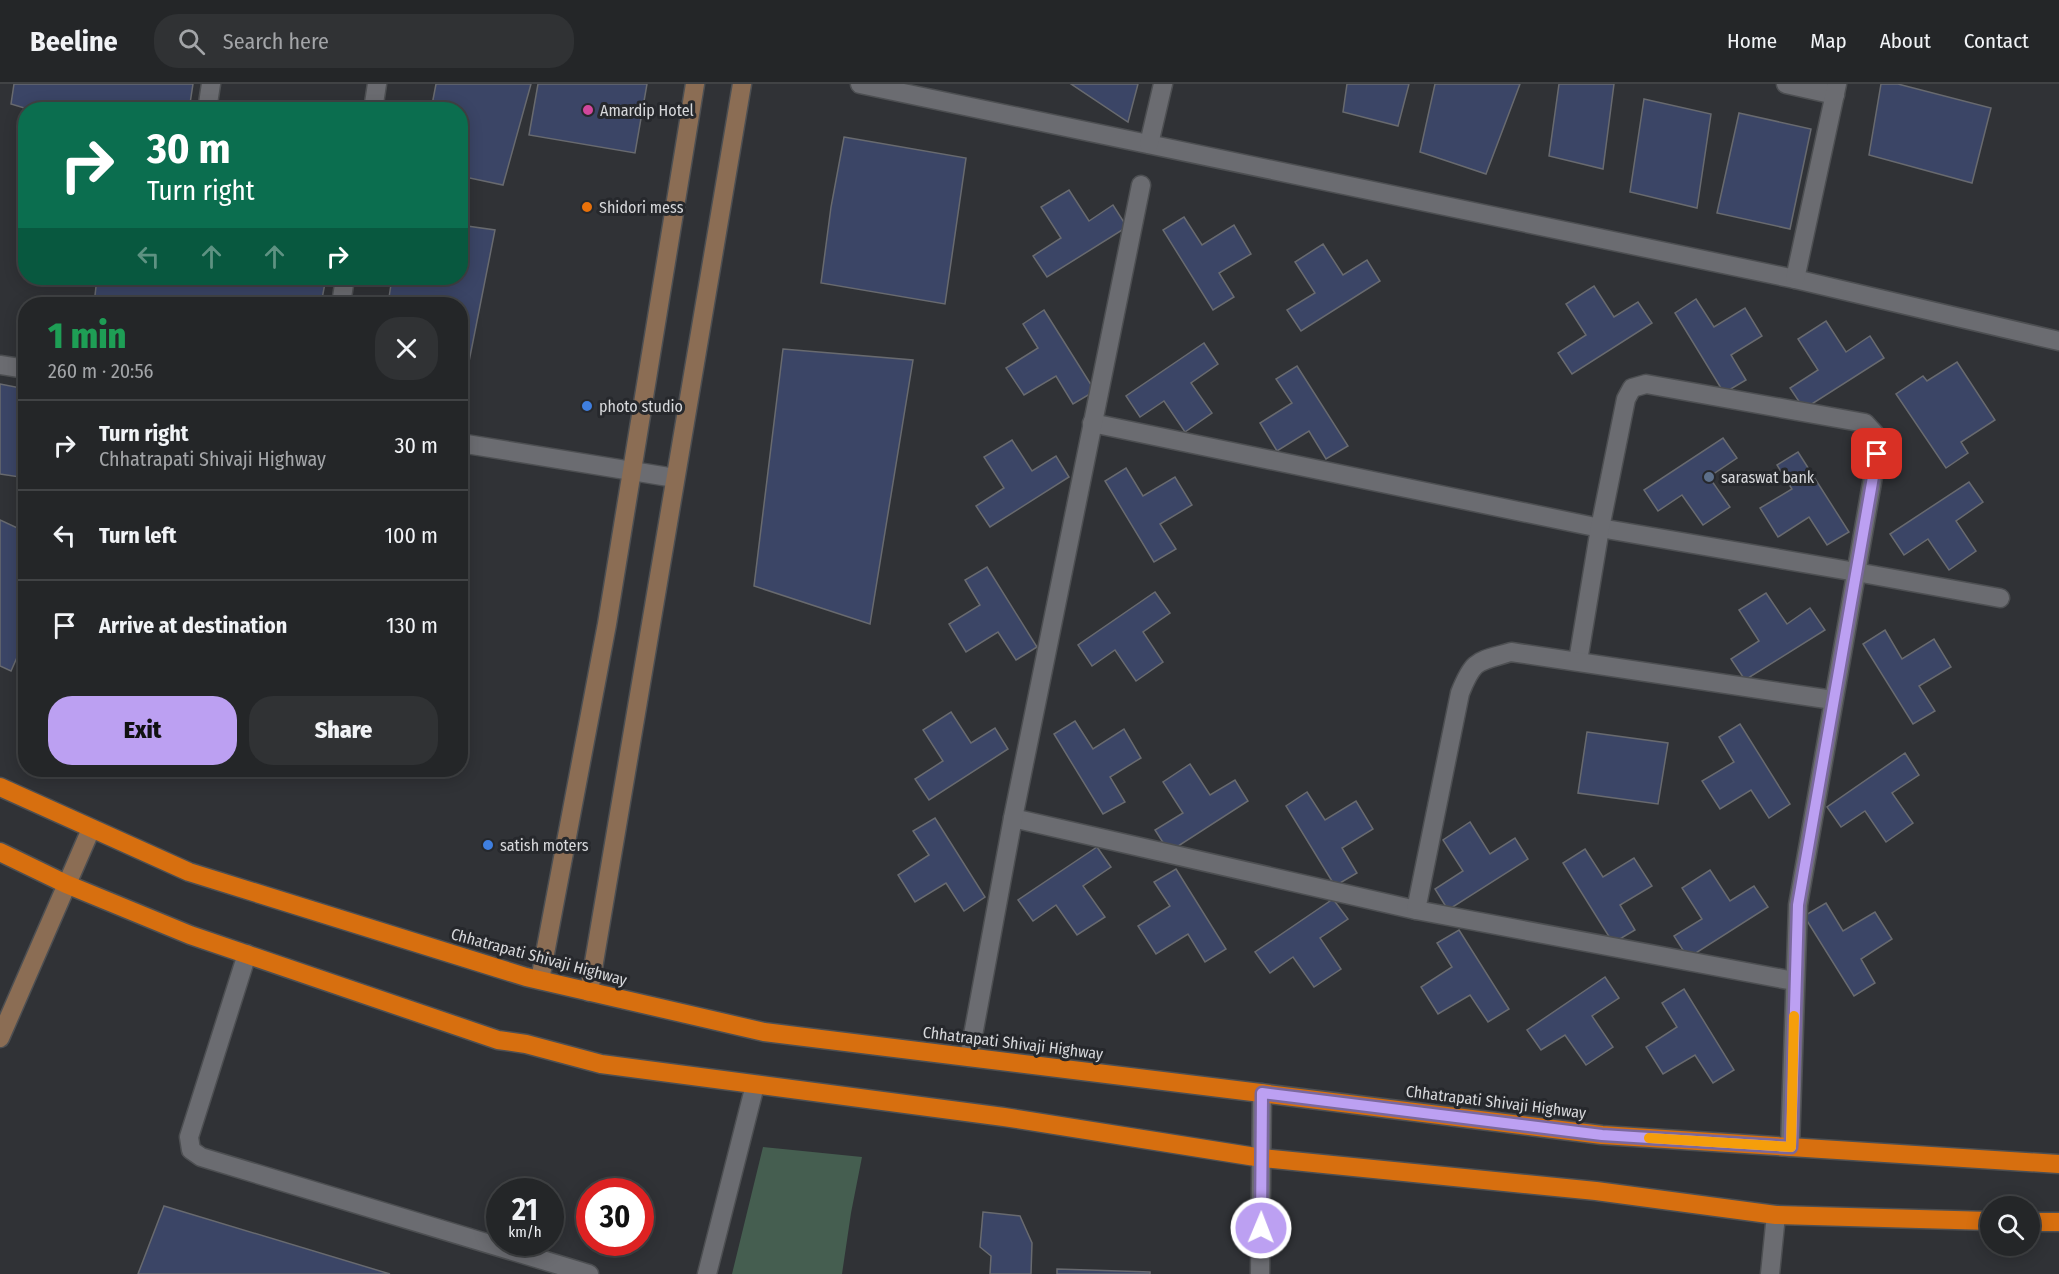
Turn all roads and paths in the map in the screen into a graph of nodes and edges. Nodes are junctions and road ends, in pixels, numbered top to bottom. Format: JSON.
{"nodes":[{"id":1,"x":211,"y":84,"type":"edge"},
{"id":2,"x":377,"y":84,"type":"edge"},
{"id":3,"x":695,"y":84,"type":"edge"},
{"id":4,"x":742,"y":84,"type":"edge"},
{"id":5,"x":860,"y":84,"type":"edge"},
{"id":6,"x":1162,"y":84,"type":"edge"},
{"id":7,"x":1786,"y":84,"type":"edge"},
{"id":8,"x":1836,"y":89,"type":"edge"},
{"id":9,"x":208,"y":102,"type":"edge"},
{"id":10,"x":374,"y":102,"type":"edge"},
{"id":11,"x":1149,"y":144,"type":"junction"},
{"id":12,"x":1141,"y":185,"type":"dead end"},
{"id":13,"x":1795,"y":279,"type":"junction"},
{"id":14,"x":2059,"y":342,"type":"edge"},
{"id":15,"x":0,"y":365,"type":"edge"},
{"id":16,"x":18,"y":368,"type":"edge"},
{"id":17,"x":1092,"y":423,"type":"junction"},
{"id":18,"x":468,"y":444,"type":"edge"},
{"id":19,"x":632,"y":471,"type":"junction"},
{"id":20,"x":675,"y":478,"type":"junction"},
{"id":21,"x":1600,"y":528,"type":"junction"},
{"id":22,"x":1856,"y":572,"type":"junction"},
{"id":23,"x":2000,"y":598,"type":"dead end"},
{"id":24,"x":1578,"y":661,"type":"junction"},
{"id":25,"x":1833,"y":700,"type":"junction"},
{"id":26,"x":0,"y":787,"type":"edge"},
{"id":27,"x":1013,"y":818,"type":"junction"},
{"id":28,"x":91,"y":829,"type":"junction"},
{"id":29,"x":0,"y":852,"type":"edge"},
{"id":30,"x":66,"y":884,"type":"junction"},
{"id":31,"x":1416,"y":910,"type":"junction"},
{"id":32,"x":247,"y":954,"type":"junction"},
{"id":33,"x":540,"y":980,"type":"junction"},
{"id":34,"x":1794,"y":981,"type":"junction"},
{"id":35,"x":589,"y":992,"type":"junction"},
{"id":36,"x":0,"y":1038,"type":"edge"},
{"id":37,"x":969,"y":1057,"type":"junction"},
{"id":38,"x":755,"y":1085,"type":"junction"},
{"id":39,"x":1262,"y":1093,"type":"junction"},
{"id":40,"x":1791,"y":1147,"type":"junction"},
{"id":41,"x":1262,"y":1158,"type":"junction"},
{"id":42,"x":2059,"y":1164,"type":"edge"},
{"id":43,"x":1776,"y":1215,"type":"junction"},
{"id":44,"x":1980,"y":1221,"type":"edge"},
{"id":45,"x":2040,"y":1222,"type":"edge"},
{"id":46,"x":2059,"y":1222,"type":"edge"},
{"id":47,"x":589,"y":1274,"type":"edge"},
{"id":48,"x":707,"y":1274,"type":"edge"},
{"id":49,"x":1260,"y":1274,"type":"edge"},
{"id":50,"x":1770,"y":1274,"type":"edge"}],
"edges":[{"from":1,"to":9,"type":"street"},
{"from":2,"to":10,"type":"street"},
{"from":3,"to":19,"type":"street"},
{"from":4,"to":20,"type":"street"},
{"from":5,"to":11,"type":"street"},
{"from":6,"to":11,"type":"street"},
{"from":7,"to":8,"type":"street"},
{"from":8,"to":13,"type":"street"},
{"from":11,"to":13,"type":"street"},
{"from":12,"to":17,"type":"street"},
{"from":13,"to":14,"type":"street"},
{"from":15,"to":16,"type":"street"},
{"from":17,"to":21,"type":"street"},
{"from":17,"to":27,"type":"street"},
{"from":18,"to":19,"type":"street"},
{"from":19,"to":20,"type":"street"},
{"from":19,"to":33,"type":"street"},
{"from":20,"to":35,"type":"street"},
{"from":21,"to":22,"type":"street"},
{"from":21,"to":22,"type":"street"},
{"from":21,"to":24,"type":"street"},
{"from":22,"to":23,"type":"street"},
{"from":22,"to":25,"type":"street"},
{"from":24,"to":25,"type":"street"},
{"from":24,"to":31,"type":"street"},
{"from":25,"to":34,"type":"street"},
{"from":26,"to":28,"type":"highway","name":"Chhatrapati Shivaji Highway"},
{"from":27,"to":31,"type":"street"},
{"from":27,"to":37,"type":"street"},
{"from":28,"to":30,"type":"street"},
{"from":28,"to":33,"type":"highway","name":"Chhatrapati Shivaji Highway"},
{"from":29,"to":30,"type":"highway"},
{"from":30,"to":32,"type":"highway"},
{"from":30,"to":36,"type":"street"},
{"from":31,"to":34,"type":"street"},
{"from":32,"to":38,"type":"highway"},
{"from":32,"to":47,"type":"street"},
{"from":33,"to":35,"type":"highway","name":"Chhatrapati Shivaji Highway"},
{"from":34,"to":40,"type":"street"},
{"from":35,"to":37,"type":"highway","name":"Chhatrapati Shivaji Highway"},
{"from":37,"to":39,"type":"highway","name":"Chhatrapati Shivaji Highway"},
{"from":38,"to":41,"type":"highway"},
{"from":38,"to":48,"type":"street"},
{"from":39,"to":40,"type":"highway","name":"Chhatrapati Shivaji Highway"},
{"from":39,"to":41,"type":"street"},
{"from":40,"to":42,"type":"highway","name":"Chhatrapati Shivaji Highway"},
{"from":41,"to":43,"type":"highway"},
{"from":41,"to":49,"type":"street"},
{"from":43,"to":44,"type":"highway"},
{"from":43,"to":50,"type":"street"},
{"from":45,"to":46,"type":"highway"}]}
